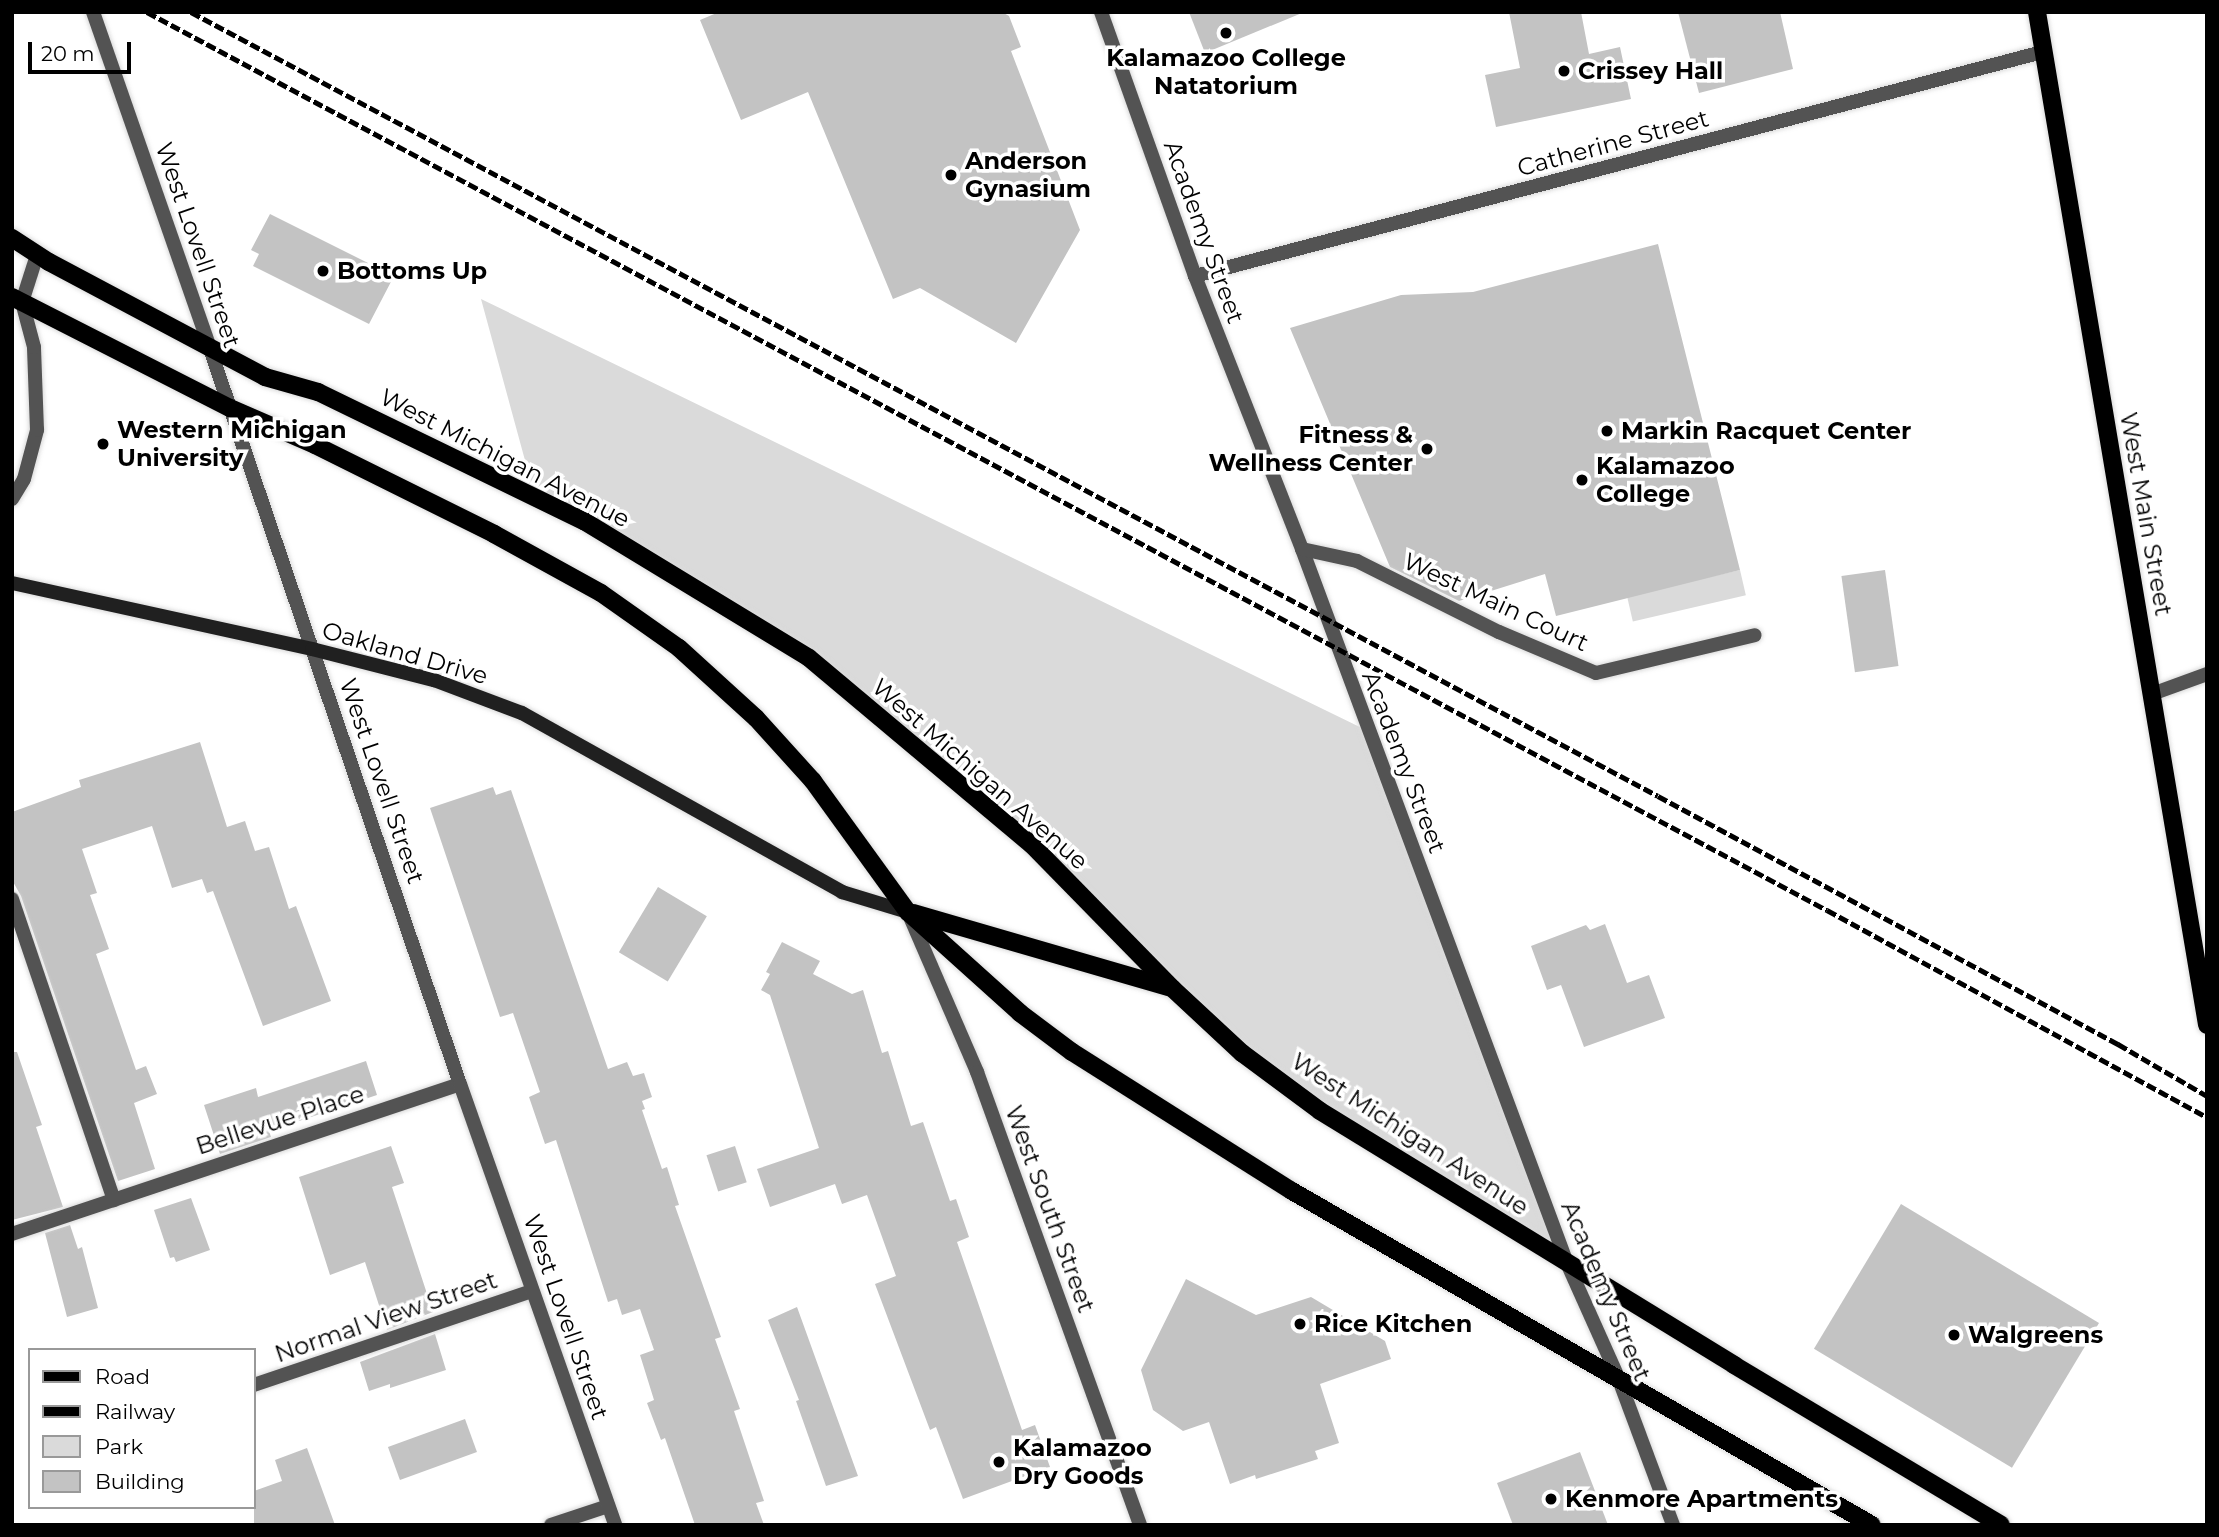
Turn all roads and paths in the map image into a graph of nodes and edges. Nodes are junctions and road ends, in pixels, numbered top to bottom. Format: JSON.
{"nodes":[{"id":1,"x":93,"y":12,"type":"edge"},
{"id":2,"x":1101,"y":12,"type":"edge"},
{"id":3,"x":2037,"y":12,"type":"edge"},
{"id":4,"x":2042,"y":52,"type":"junction"},
{"id":5,"x":12,"y":238,"type":"edge"},
{"id":6,"x":37,"y":255,"type":"junction"},
{"id":7,"x":1195,"y":276,"type":"junction"},
{"id":8,"x":17,"y":300,"type":"edge"},
{"id":9,"x":209,"y":346,"type":"junction"},
{"id":10,"x":230,"y":408,"type":"junction"},
{"id":11,"x":12,"y":499,"type":"edge"},
{"id":12,"x":1302,"y":549,"type":"junction"},
{"id":13,"x":12,"y":583,"type":"edge"},
{"id":14,"x":1755,"y":635,"type":"dead end"},
{"id":15,"x":312,"y":649,"type":"junction"},
{"id":16,"x":2207,"y":674,"type":"edge"},
{"id":17,"x":2152,"y":694,"type":"junction"},
{"id":18,"x":12,"y":899,"type":"edge"},
{"id":19,"x":908,"y":912,"type":"junction"},
{"id":20,"x":1172,"y":988,"type":"junction"},
{"id":21,"x":2207,"y":1025,"type":"edge"},
{"id":22,"x":460,"y":1084,"type":"junction"},
{"id":23,"x":114,"y":1199,"type":"junction"},
{"id":24,"x":12,"y":1234,"type":"edge"},
{"id":25,"x":1567,"y":1264,"type":"junction"},
{"id":26,"x":532,"y":1291,"type":"junction"},
{"id":27,"x":1618,"y":1377,"type":"junction"},
{"id":28,"x":256,"y":1384,"type":"edge"},
{"id":29,"x":608,"y":1506,"type":"junction"},
{"id":30,"x":551,"y":1525,"type":"edge"},
{"id":31,"x":615,"y":1525,"type":"edge"},
{"id":32,"x":1140,"y":1525,"type":"edge"},
{"id":33,"x":1673,"y":1525,"type":"edge"},
{"id":34,"x":1872,"y":1525,"type":"edge"},
{"id":35,"x":2001,"y":1525,"type":"edge"}],
"edges":[{"from":1,"to":9,"type":"street","name":"West Lovell Street"},
{"from":2,"to":7,"type":"street","name":"Academy Street"},
{"from":3,"to":4,"type":"main road","name":"West Main Street"},
{"from":4,"to":7,"type":"street","name":"Catherine Street"},
{"from":4,"to":17,"type":"main road","name":"West Main Street"},
{"from":5,"to":6,"type":"main road","name":"West Michigan Avenue"},
{"from":6,"to":8,"type":"street"},
{"from":6,"to":9,"type":"main road","name":"West Michigan Avenue"},
{"from":7,"to":12,"type":"street","name":"Academy Street"},
{"from":8,"to":10,"type":"main road"},
{"from":8,"to":11,"type":"street"},
{"from":9,"to":10,"type":"street","name":"West Lovell Street"},
{"from":9,"to":20,"type":"main road","name":"West Michigan Avenue"},
{"from":10,"to":15,"type":"street","name":"West Lovell Street"},
{"from":10,"to":19,"type":"main road"},
{"from":12,"to":14,"type":"street","name":"West Main Court"},
{"from":12,"to":25,"type":"street","name":"Academy Street"},
{"from":13,"to":15,"type":"main road","name":"Oakland Drive"},
{"from":15,"to":19,"type":"main road","name":"Oakland Drive"},
{"from":15,"to":22,"type":"street","name":"West Lovell Street"},
{"from":16,"to":17,"type":"street"},
{"from":17,"to":21,"type":"main road","name":"West Main Street"},
{"from":18,"to":23,"type":"street"},
{"from":19,"to":20,"type":"main road"},
{"from":19,"to":27,"type":"main road"},
{"from":19,"to":32,"type":"street","name":"West South Street"},
{"from":20,"to":25,"type":"main road","name":"West Michigan Avenue"},
{"from":22,"to":23,"type":"street","name":"Bellevue Place"},
{"from":22,"to":26,"type":"street","name":"West Lovell Street"},
{"from":23,"to":24,"type":"street","name":"Bellevue Place"},
{"from":25,"to":27,"type":"street","name":"Academy Street"},
{"from":25,"to":35,"type":"main road","name":"West Michigan Avenue"},
{"from":26,"to":28,"type":"street","name":"Normal View Street"},
{"from":26,"to":29,"type":"street","name":"West Lovell Street"},
{"from":27,"to":33,"type":"street","name":"Academy Street"},
{"from":27,"to":34,"type":"main road"},
{"from":29,"to":30,"type":"street"},
{"from":29,"to":31,"type":"street","name":"West Lovell Street"}]}
